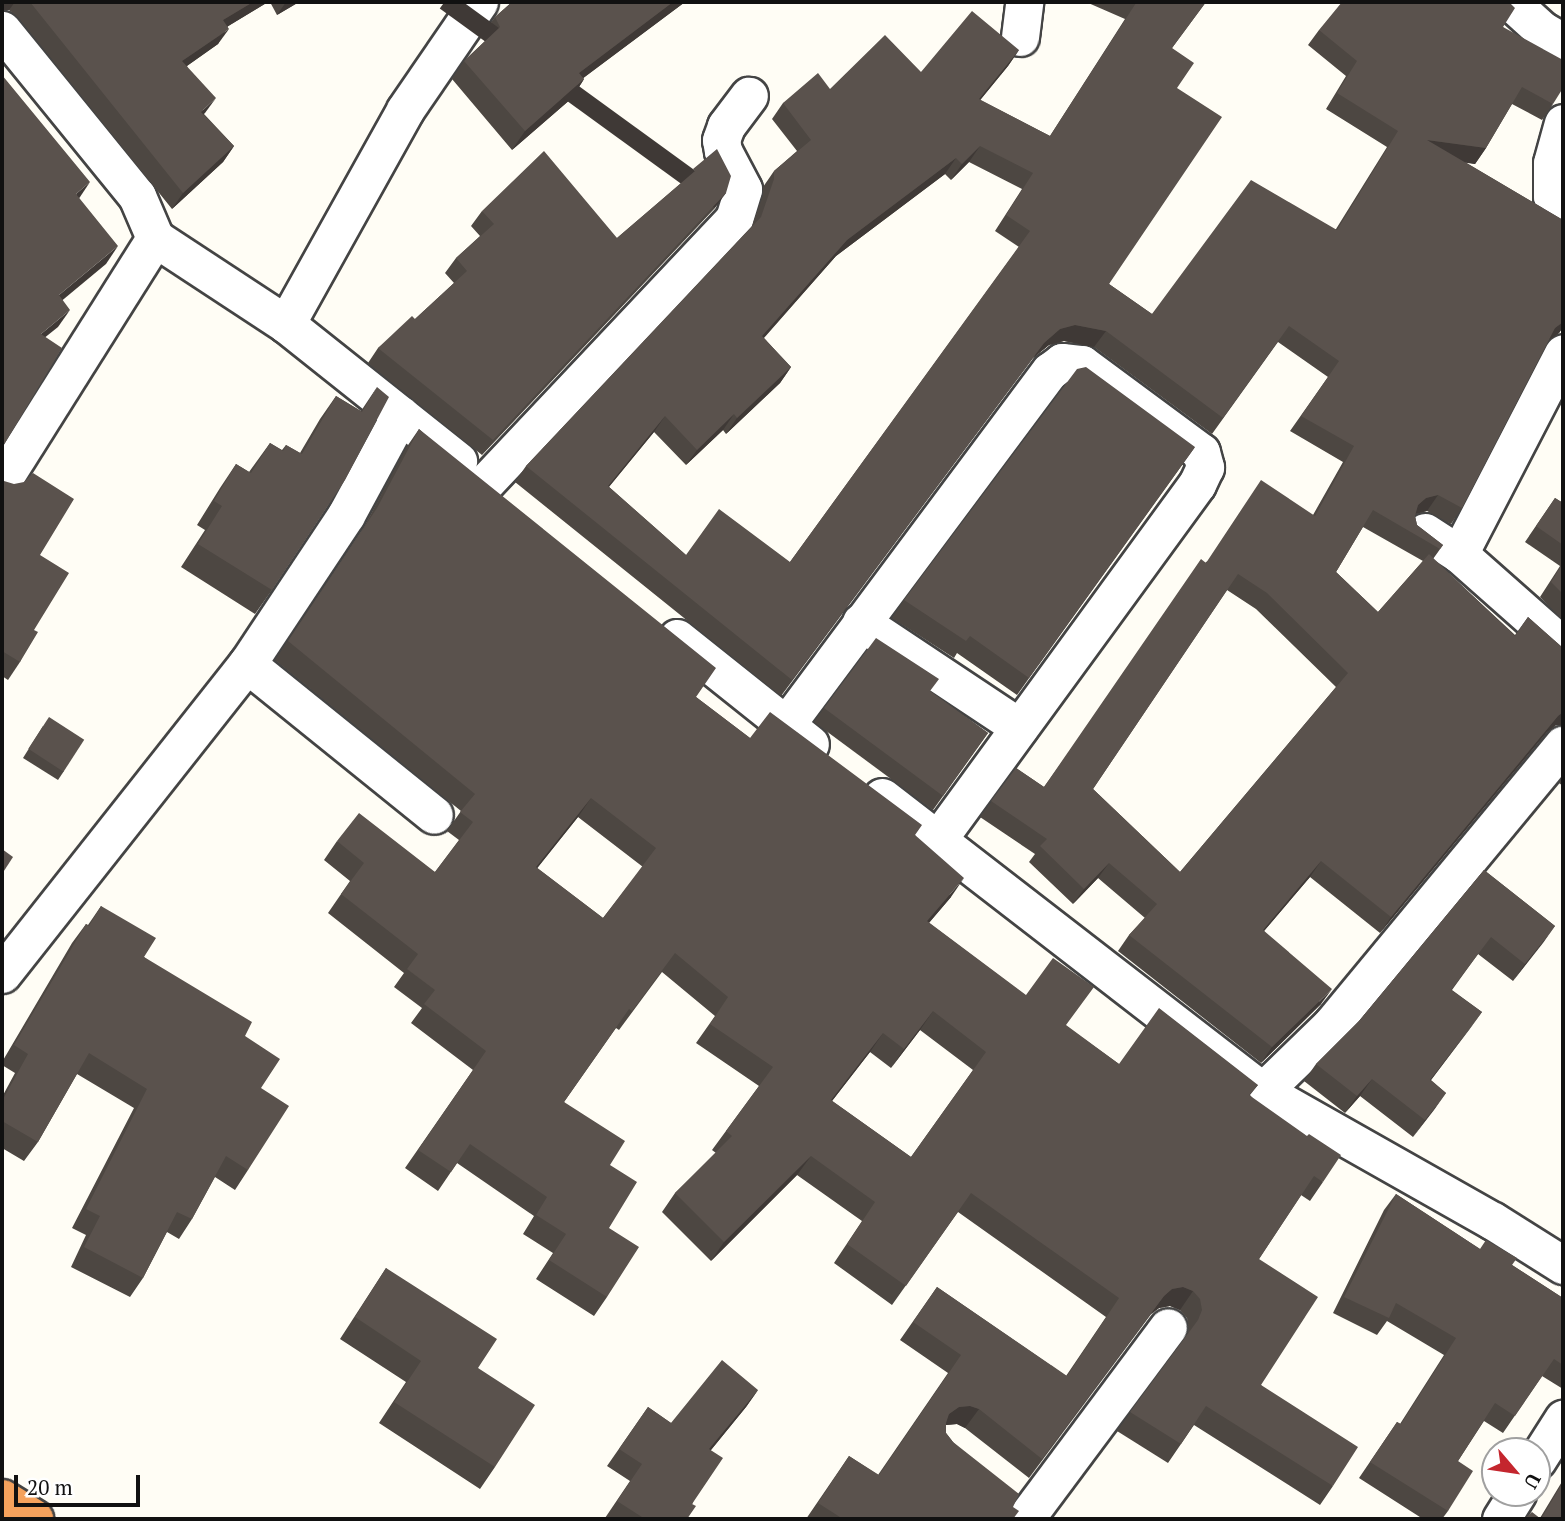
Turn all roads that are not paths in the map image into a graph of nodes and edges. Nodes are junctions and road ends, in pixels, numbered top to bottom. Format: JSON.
{"nodes":[{"id":1,"x":479,"y":2,"type":"edge"},
{"id":2,"x":1511,"y":2,"type":"edge"},
{"id":3,"x":2,"y":30,"type":"edge"},
{"id":4,"x":1563,"y":42,"type":"edge"},
{"id":5,"x":749,"y":96,"type":"dead end"},
{"id":6,"x":1563,"y":123,"type":"edge"},
{"id":7,"x":1563,"y":220,"type":"edge"},
{"id":8,"x":155,"y":238,"type":"junction"},
{"id":9,"x":286,"y":324,"type":"junction"},
{"id":10,"x":1563,"y":352,"type":"edge"},
{"id":11,"x":400,"y":415,"type":"junction"},
{"id":12,"x":2,"y":481,"type":"edge"},
{"id":13,"x":1425,"y":532,"type":"edge"},
{"id":14,"x":1459,"y":554,"type":"junction"},
{"id":15,"x":646,"y":613,"type":"edge"},
{"id":16,"x":861,"y":622,"type":"junction"},
{"id":17,"x":1563,"y":646,"type":"edge"},
{"id":18,"x":247,"y":664,"type":"junction"},
{"id":19,"x":785,"y":726,"type":"junction"},
{"id":20,"x":1019,"y":727,"type":"junction"},
{"id":21,"x":1563,"y":745,"type":"edge"},
{"id":22,"x":434,"y":815,"type":"dead end"},
{"id":23,"x":938,"y":839,"type":"junction"},
{"id":24,"x":2,"y":974,"type":"edge"},
{"id":25,"x":1263,"y":1091,"type":"junction"},
{"id":26,"x":1563,"y":1265,"type":"edge"},
{"id":27,"x":1168,"y":1326,"type":"dead end"},
{"id":28,"x":1563,"y":1419,"type":"edge"},
{"id":29,"x":1551,"y":1438,"type":"edge"},
{"id":30,"x":2,"y":1499,"type":"edge"},
{"id":31,"x":1021,"y":1504,"type":"edge"},
{"id":32,"x":34,"y":1519,"type":"edge"}],
"edges":[{"from":1,"to":9,"type":"street"},
{"from":2,"to":4,"type":"street"},
{"from":3,"to":8,"type":"street"},
{"from":5,"to":11,"type":"street"},
{"from":6,"to":7,"type":"street"},
{"from":8,"to":9,"type":"street"},
{"from":8,"to":12,"type":"street"},
{"from":9,"to":11,"type":"street"},
{"from":10,"to":14,"type":"street"},
{"from":11,"to":18,"type":"street"},
{"from":13,"to":14,"type":"street"},
{"from":14,"to":17,"type":"street"},
{"from":15,"to":19,"type":"street"},
{"from":16,"to":19,"type":"street"},
{"from":16,"to":20,"type":"street"},
{"from":16,"to":20,"type":"street"},
{"from":18,"to":22,"type":"street"},
{"from":18,"to":24,"type":"street"},
{"from":19,"to":23,"type":"street"},
{"from":20,"to":23,"type":"street"},
{"from":21,"to":25,"type":"street"},
{"from":23,"to":25,"type":"street"},
{"from":25,"to":26,"type":"street"},
{"from":27,"to":31,"type":"street"},
{"from":28,"to":29,"type":"street"},
{"from":30,"to":32,"type":"highway"}]}
